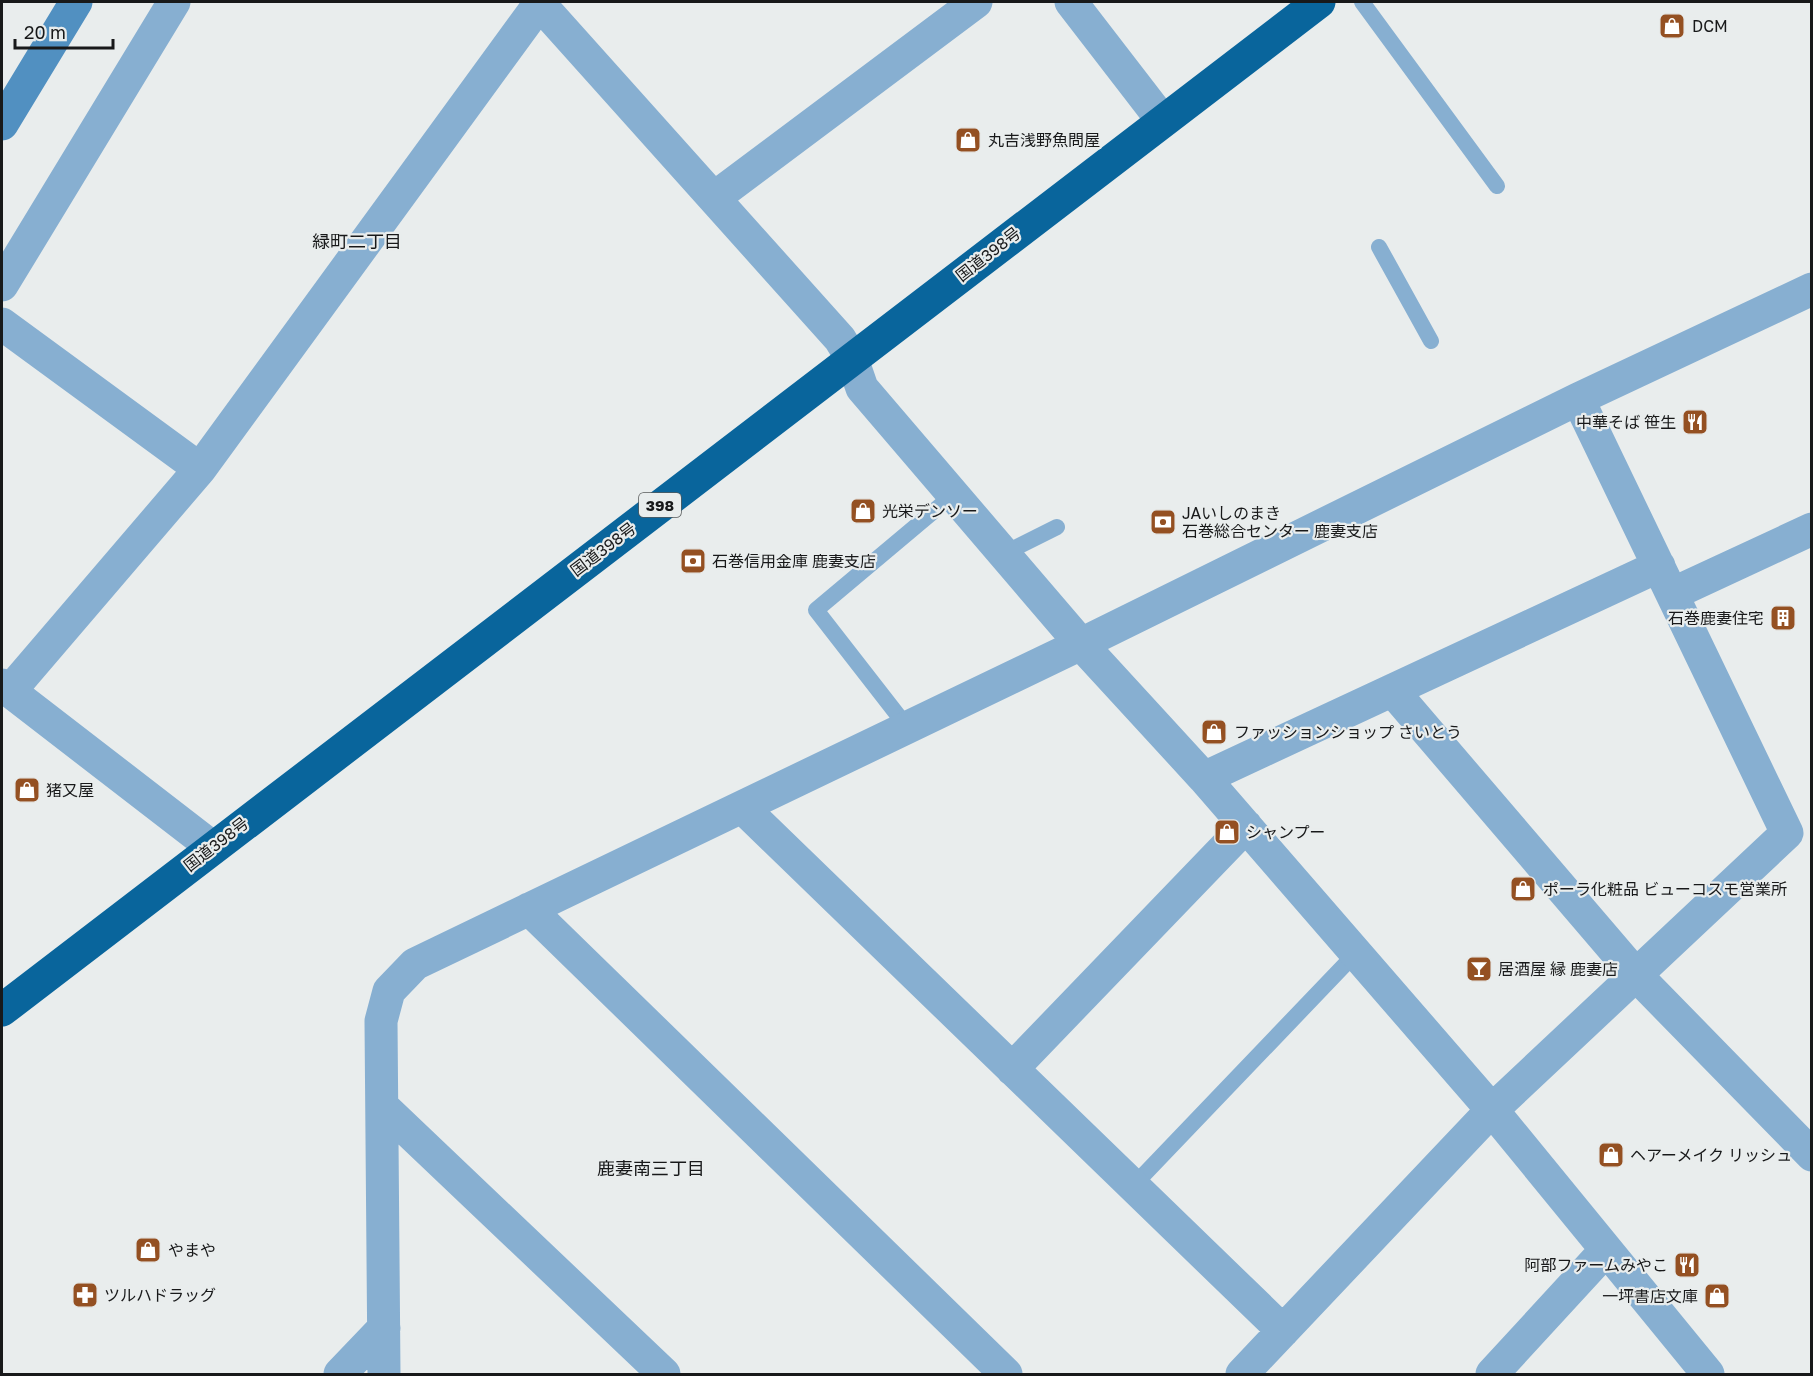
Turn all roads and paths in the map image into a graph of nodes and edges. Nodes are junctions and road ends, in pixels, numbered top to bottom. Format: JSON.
{"nodes":[{"id":1,"x":76,"y":2,"type":"edge"},
{"id":2,"x":174,"y":2,"type":"edge"},
{"id":3,"x":539,"y":2,"type":"edge"},
{"id":4,"x":976,"y":2,"type":"edge"},
{"id":5,"x":1071,"y":2,"type":"edge"},
{"id":6,"x":1318,"y":2,"type":"edge"},
{"id":7,"x":1362,"y":2,"type":"edge"},
{"id":8,"x":1162,"y":120,"type":"junction"},
{"id":9,"x":2,"y":124,"type":"edge"},
{"id":10,"x":1497,"y":186,"type":"dead end"},
{"id":11,"x":714,"y":198,"type":"junction"},
{"id":12,"x":1379,"y":247,"type":"dead end"},
{"id":13,"x":2,"y":285,"type":"edge"},
{"id":14,"x":1812,"y":289,"type":"edge"},
{"id":15,"x":2,"y":324,"type":"edge"},
{"id":16,"x":1431,"y":341,"type":"dead end"},
{"id":17,"x":852,"y":358,"type":"junction"},
{"id":18,"x":1578,"y":399,"type":"junction"},
{"id":19,"x":200,"y":470,"type":"junction"},
{"id":20,"x":953,"y":495,"type":"junction"},
{"id":21,"x":1057,"y":527,"type":"dead end"},
{"id":22,"x":1812,"y":529,"type":"edge"},
{"id":23,"x":1004,"y":554,"type":"junction"},
{"id":24,"x":1665,"y":580,"type":"junction"},
{"id":25,"x":1081,"y":644,"type":"junction"},
{"id":26,"x":6,"y":688,"type":"edge"},
{"id":27,"x":1393,"y":691,"type":"junction"},
{"id":28,"x":907,"y":727,"type":"junction"},
{"id":29,"x":1204,"y":778,"type":"junction"},
{"id":30,"x":742,"y":807,"type":"junction"},
{"id":31,"x":1246,"y":826,"type":"junction"},
{"id":32,"x":212,"y":847,"type":"junction"},
{"id":33,"x":529,"y":909,"type":"junction"},
{"id":34,"x":1356,"y":953,"type":"junction"},
{"id":35,"x":1636,"y":975,"type":"junction"},
{"id":36,"x":2,"y":1010,"type":"edge"},
{"id":37,"x":1012,"y":1069,"type":"junction"},
{"id":38,"x":381,"y":1106,"type":"junction"},
{"id":39,"x":1492,"y":1110,"type":"junction"},
{"id":40,"x":1812,"y":1155,"type":"edge"},
{"id":41,"x":1133,"y":1186,"type":"junction"},
{"id":42,"x":1606,"y":1250,"type":"junction"},
{"id":43,"x":384,"y":1328,"type":"junction"},
{"id":44,"x":1282,"y":1331,"type":"junction"},
{"id":45,"x":652,"y":1370,"type":"edge"},
{"id":46,"x":340,"y":1374,"type":"edge"},
{"id":47,"x":384,"y":1374,"type":"edge"},
{"id":48,"x":1006,"y":1374,"type":"edge"},
{"id":49,"x":1242,"y":1374,"type":"edge"},
{"id":50,"x":1492,"y":1374,"type":"edge"},
{"id":51,"x":1708,"y":1374,"type":"edge"}],
"edges":[{"from":1,"to":9,"type":"main road"},
{"from":2,"to":13,"type":"street"},
{"from":3,"to":11,"type":"street"},
{"from":3,"to":19,"type":"street"},
{"from":4,"to":11,"type":"street"},
{"from":5,"to":8,"type":"street"},
{"from":6,"to":8,"type":"highway","name":"国道398号","number":"398"},
{"from":7,"to":10,"type":"lane"},
{"from":8,"to":17,"type":"highway","name":"国道398号","number":"398"},
{"from":11,"to":17,"type":"street"},
{"from":12,"to":16,"type":"lane"},
{"from":14,"to":18,"type":"street"},
{"from":15,"to":19,"type":"street"},
{"from":17,"to":20,"type":"street"},
{"from":17,"to":32,"type":"highway","name":"国道398号","number":"398"},
{"from":18,"to":24,"type":"street"},
{"from":18,"to":25,"type":"street"},
{"from":19,"to":26,"type":"street"},
{"from":20,"to":23,"type":"street"},
{"from":20,"to":28,"type":"lane"},
{"from":21,"to":23,"type":"lane"},
{"from":22,"to":24,"type":"street"},
{"from":23,"to":25,"type":"street"},
{"from":24,"to":27,"type":"street"},
{"from":24,"to":35,"type":"street"},
{"from":25,"to":28,"type":"street"},
{"from":25,"to":29,"type":"street"},
{"from":26,"to":32,"type":"street"},
{"from":27,"to":29,"type":"street"},
{"from":27,"to":35,"type":"street"},
{"from":28,"to":30,"type":"street"},
{"from":29,"to":31,"type":"street"},
{"from":30,"to":33,"type":"street"},
{"from":30,"to":37,"type":"street"},
{"from":31,"to":34,"type":"street"},
{"from":31,"to":37,"type":"street"},
{"from":32,"to":36,"type":"highway","name":"国道398号","number":"398"},
{"from":33,"to":38,"type":"street"},
{"from":33,"to":48,"type":"street"},
{"from":34,"to":39,"type":"street"},
{"from":34,"to":41,"type":"lane"},
{"from":35,"to":39,"type":"street"},
{"from":35,"to":40,"type":"street"},
{"from":37,"to":41,"type":"street"},
{"from":38,"to":43,"type":"street"},
{"from":38,"to":45,"type":"street"},
{"from":39,"to":42,"type":"street"},
{"from":39,"to":44,"type":"street"},
{"from":41,"to":44,"type":"street"},
{"from":42,"to":50,"type":"street"},
{"from":42,"to":51,"type":"street"},
{"from":43,"to":46,"type":"street"},
{"from":43,"to":47,"type":"street"},
{"from":44,"to":49,"type":"street"}]}
